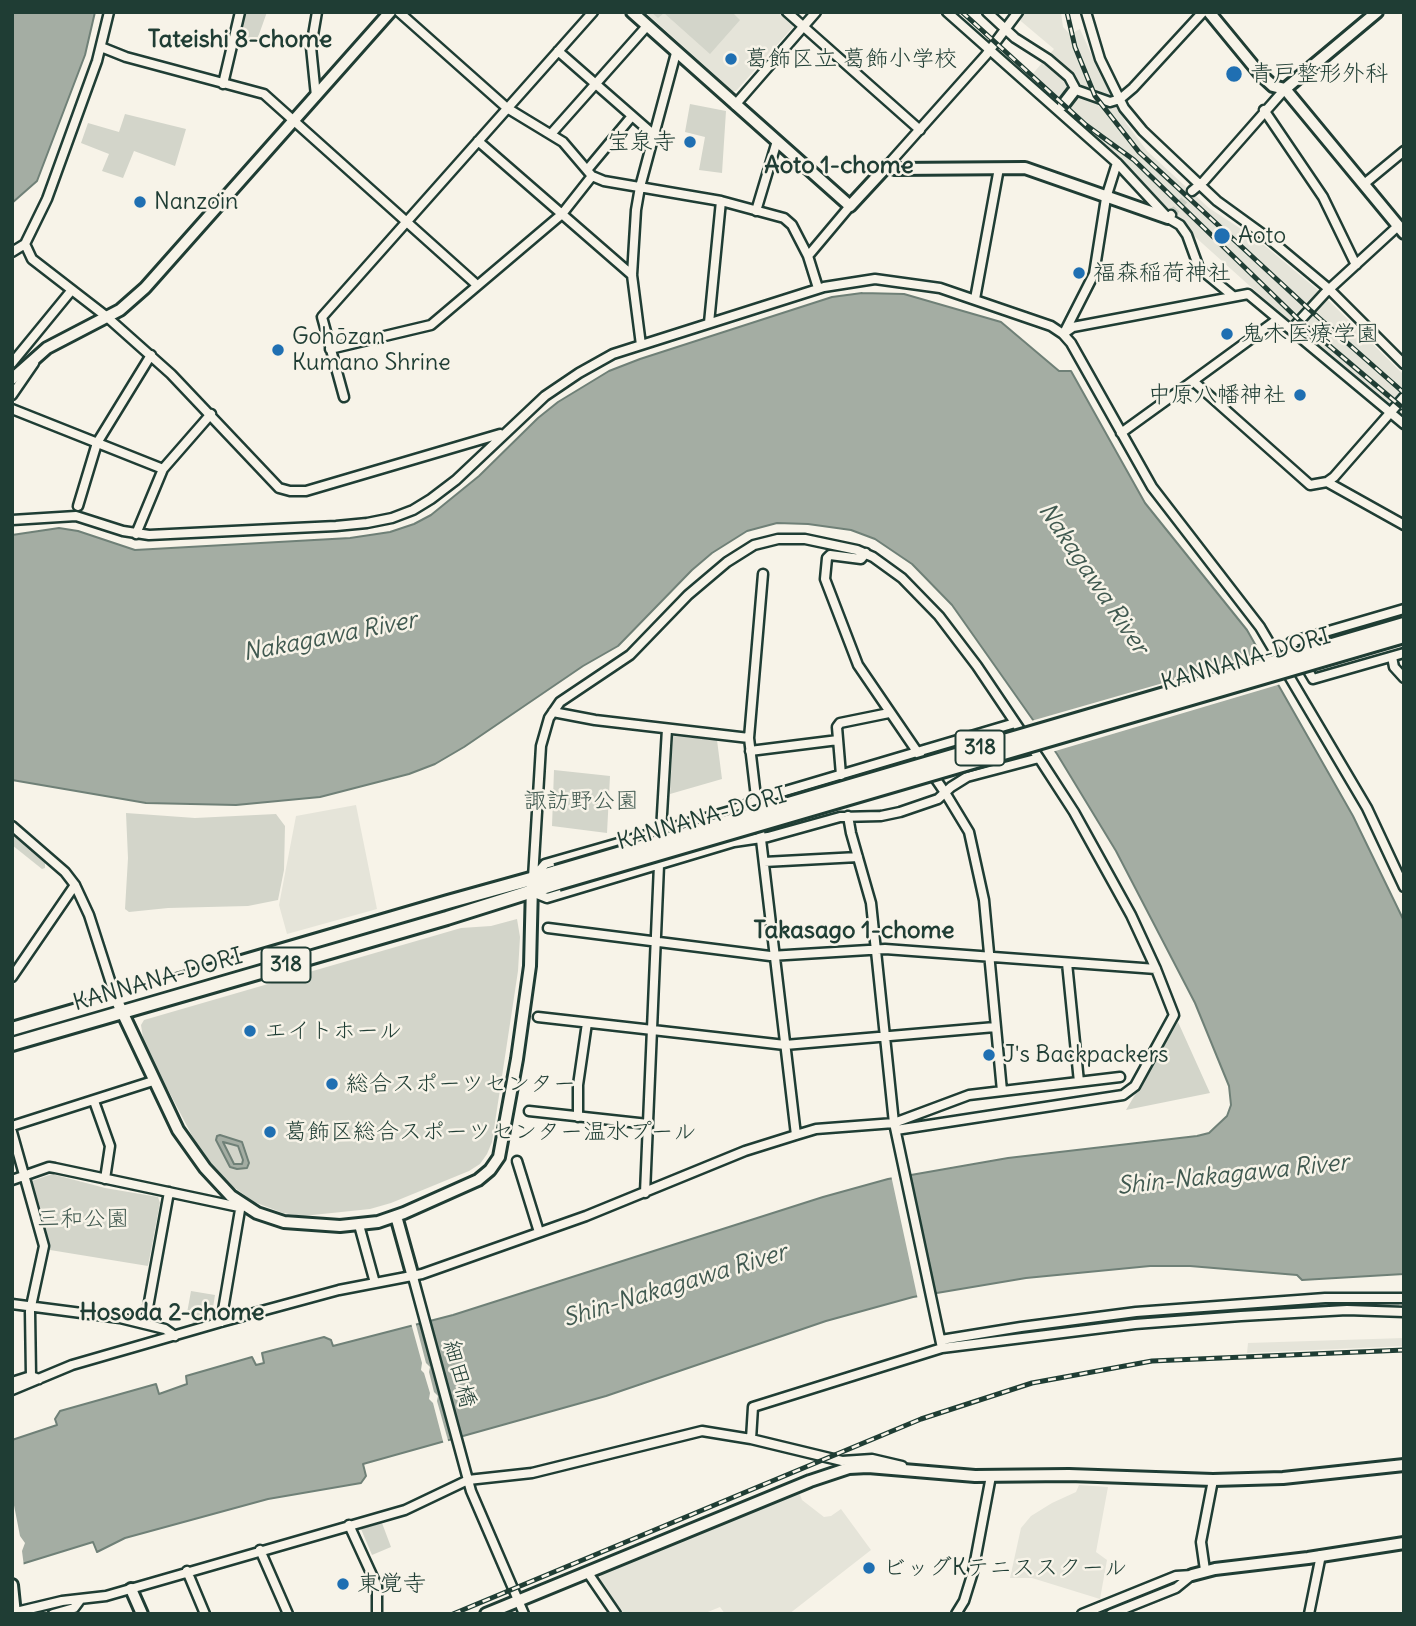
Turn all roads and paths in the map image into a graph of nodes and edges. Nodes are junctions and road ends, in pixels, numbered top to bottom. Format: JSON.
{"nodes":[{"id":1,"x":109,"y":12,"type":"edge"},
{"id":2,"x":240,"y":12,"type":"edge"},
{"id":3,"x":317,"y":12,"type":"edge"},
{"id":4,"x":390,"y":12,"type":"edge"},
{"id":5,"x":399,"y":12,"type":"edge"},
{"id":6,"x":593,"y":12,"type":"edge"},
{"id":7,"x":632,"y":12,"type":"edge"},
{"id":8,"x":787,"y":12,"type":"edge"},
{"id":9,"x":816,"y":12,"type":"edge"},
{"id":10,"x":947,"y":12,"type":"edge"},
{"id":11,"x":987,"y":12,"type":"edge"},
{"id":12,"x":1018,"y":12,"type":"edge"},
{"id":13,"x":1086,"y":12,"type":"edge"},
{"id":14,"x":1203,"y":12,"type":"edge"},
{"id":15,"x":1209,"y":12,"type":"edge"},
{"id":16,"x":1377,"y":12,"type":"edge"},
{"id":17,"x":647,"y":26,"type":"junction"},
{"id":18,"x":803,"y":27,"type":"junction"},
{"id":19,"x":1006,"y":29,"type":"junction"},
{"id":20,"x":101,"y":47,"type":"junction"},
{"id":21,"x":990,"y":50,"type":"junction"},
{"id":22,"x":558,"y":51,"type":"junction"},
{"id":23,"x":676,"y":53,"type":"junction"},
{"id":24,"x":223,"y":84,"type":"junction"},
{"id":25,"x":596,"y":85,"type":"junction"},
{"id":26,"x":1285,"y":89,"type":"junction"},
{"id":27,"x":1074,"y":91,"type":"junction"},
{"id":28,"x":316,"y":96,"type":"junction"},
{"id":29,"x":1120,"y":99,"type":"junction"},
{"id":30,"x":735,"y":105,"type":"junction"},
{"id":31,"x":1061,"y":107,"type":"junction"},
{"id":32,"x":507,"y":108,"type":"junction"},
{"id":33,"x":1264,"y":110,"type":"junction"},
{"id":34,"x":632,"y":116,"type":"junction"},
{"id":35,"x":293,"y":121,"type":"junction"},
{"id":36,"x":920,"y":130,"type":"junction"},
{"id":37,"x":551,"y":134,"type":"junction"},
{"id":38,"x":654,"y":135,"type":"junction"},
{"id":39,"x":478,"y":141,"type":"junction"},
{"id":40,"x":776,"y":141,"type":"junction"},
{"id":41,"x":1404,"y":150,"type":"edge"},
{"id":42,"x":1117,"y":163,"type":"junction"},
{"id":43,"x":887,"y":166,"type":"junction"},
{"id":44,"x":999,"y":168,"type":"junction"},
{"id":45,"x":589,"y":173,"type":"junction"},
{"id":46,"x":1364,"y":184,"type":"junction"},
{"id":47,"x":640,"y":187,"type":"junction"},
{"id":48,"x":1195,"y":188,"type":"junction"},
{"id":49,"x":1106,"y":198,"type":"junction"},
{"id":50,"x":721,"y":201,"type":"junction"},
{"id":51,"x":850,"y":206,"type":"junction"},
{"id":52,"x":756,"y":211,"type":"junction"},
{"id":53,"x":562,"y":214,"type":"junction"},
{"id":54,"x":1170,"y":216,"type":"junction"},
{"id":55,"x":405,"y":223,"type":"junction"},
{"id":56,"x":1401,"y":230,"type":"edge"},
{"id":57,"x":25,"y":244,"type":"junction"},
{"id":58,"x":12,"y":252,"type":"edge"},
{"id":59,"x":808,"y":256,"type":"junction"},
{"id":60,"x":1356,"y":265,"type":"junction"},
{"id":61,"x":632,"y":275,"type":"junction"},
{"id":62,"x":477,"y":285,"type":"junction"},
{"id":63,"x":818,"y":288,"type":"junction"},
{"id":64,"x":1329,"y":289,"type":"junction"},
{"id":65,"x":71,"y":291,"type":"junction"},
{"id":66,"x":1233,"y":296,"type":"junction"},
{"id":67,"x":975,"y":299,"type":"junction"},
{"id":68,"x":107,"y":317,"type":"junction"},
{"id":69,"x":1278,"y":319,"type":"junction"},
{"id":70,"x":709,"y":323,"type":"junction"},
{"id":71,"x":1292,"y":330,"type":"junction"},
{"id":72,"x":1063,"y":334,"type":"junction"},
{"id":73,"x":641,"y":345,"type":"junction"},
{"id":74,"x":330,"y":349,"type":"junction"},
{"id":75,"x":39,"y":354,"type":"junction"},
{"id":76,"x":151,"y":355,"type":"junction"},
{"id":77,"x":12,"y":363,"type":"edge"},
{"id":78,"x":1404,"y":363,"type":"edge"},
{"id":79,"x":12,"y":379,"type":"edge"},
{"id":80,"x":1193,"y":381,"type":"junction"},
{"id":81,"x":12,"y":395,"type":"edge"},
{"id":82,"x":344,"y":397,"type":"dead end"},
{"id":83,"x":1404,"y":397,"type":"edge"},
{"id":84,"x":12,"y":409,"type":"edge"},
{"id":85,"x":1390,"y":412,"type":"junction"},
{"id":86,"x":211,"y":414,"type":"junction"},
{"id":87,"x":1404,"y":424,"type":"edge"},
{"id":88,"x":503,"y":433,"type":"junction"},
{"id":89,"x":1121,"y":433,"type":"junction"},
{"id":90,"x":97,"y":443,"type":"junction"},
{"id":91,"x":163,"y":469,"type":"junction"},
{"id":92,"x":1327,"y":482,"type":"junction"},
{"id":93,"x":78,"y":506,"type":"dead end"},
{"id":94,"x":12,"y":520,"type":"edge"},
{"id":95,"x":1404,"y":525,"type":"edge"},
{"id":96,"x":136,"y":534,"type":"junction"},
{"id":97,"x":866,"y":553,"type":"junction"},
{"id":98,"x":763,"y":575,"type":"dead end"},
{"id":99,"x":1404,"y":609,"type":"edge"},
{"id":100,"x":1404,"y":624,"type":"edge"},
{"id":101,"x":1404,"y":636,"type":"edge"},
{"id":102,"x":1404,"y":653,"type":"edge"},
{"id":103,"x":1391,"y":657,"type":"junction"},
{"id":104,"x":1404,"y":678,"type":"edge"},
{"id":105,"x":553,"y":712,"type":"junction"},
{"id":106,"x":889,"y":713,"type":"junction"},
{"id":107,"x":1015,"y":723,"type":"junction"},
{"id":108,"x":667,"y":729,"type":"junction"},
{"id":109,"x":749,"y":738,"type":"junction"},
{"id":110,"x":838,"y":740,"type":"junction"},
{"id":111,"x":750,"y":751,"type":"junction"},
{"id":112,"x":918,"y":752,"type":"junction"},
{"id":113,"x":1039,"y":758,"type":"junction"},
{"id":114,"x":841,"y":775,"type":"junction"},
{"id":115,"x":946,"y":794,"type":"junction"},
{"id":116,"x":755,"y":801,"type":"junction"},
{"id":117,"x":848,"y":816,"type":"junction"},
{"id":118,"x":12,"y":826,"type":"edge"},
{"id":119,"x":661,"y":831,"type":"junction"},
{"id":120,"x":760,"y":839,"type":"junction"},
{"id":121,"x":858,"y":857,"type":"junction"},
{"id":122,"x":764,"y":862,"type":"junction"},
{"id":123,"x":659,"y":865,"type":"junction"},
{"id":124,"x":557,"y":878,"type":"junction"},
{"id":125,"x":75,"y":885,"type":"junction"},
{"id":126,"x":532,"y":885,"type":"junction"},
{"id":127,"x":1404,"y":887,"type":"edge"},
{"id":128,"x":548,"y":928,"type":"dead end"},
{"id":129,"x":657,"y":941,"type":"junction"},
{"id":130,"x":876,"y":950,"type":"junction"},
{"id":131,"x":774,"y":955,"type":"junction"},
{"id":132,"x":990,"y":957,"type":"junction"},
{"id":133,"x":1067,"y":963,"type":"junction"},
{"id":134,"x":1156,"y":970,"type":"junction"},
{"id":135,"x":12,"y":977,"type":"edge"},
{"id":136,"x":116,"y":999,"type":"junction"},
{"id":137,"x":122,"y":1013,"type":"junction"},
{"id":138,"x":538,"y":1017,"type":"dead end"},
{"id":139,"x":587,"y":1023,"type":"junction"},
{"id":140,"x":995,"y":1027,"type":"junction"},
{"id":141,"x":12,"y":1029,"type":"edge"},
{"id":142,"x":652,"y":1030,"type":"junction"},
{"id":143,"x":884,"y":1036,"type":"junction"},
{"id":144,"x":12,"y":1044,"type":"edge"},
{"id":145,"x":785,"y":1045,"type":"junction"},
{"id":146,"x":1120,"y":1077,"type":"dead end"},
{"id":147,"x":153,"y":1081,"type":"junction"},
{"id":148,"x":1079,"y":1082,"type":"junction"},
{"id":149,"x":1002,"y":1091,"type":"junction"},
{"id":150,"x":94,"y":1101,"type":"junction"},
{"id":151,"x":529,"y":1111,"type":"dead end"},
{"id":152,"x":579,"y":1117,"type":"junction"},
{"id":153,"x":648,"y":1124,"type":"junction"},
{"id":154,"x":12,"y":1129,"type":"edge"},
{"id":155,"x":895,"y":1129,"type":"junction"},
{"id":156,"x":796,"y":1135,"type":"junction"},
{"id":157,"x":517,"y":1161,"type":"dead end"},
{"id":158,"x":25,"y":1176,"type":"junction"},
{"id":159,"x":105,"y":1179,"type":"junction"},
{"id":160,"x":12,"y":1180,"type":"edge"},
{"id":161,"x":169,"y":1192,"type":"junction"},
{"id":162,"x":645,"y":1193,"type":"junction"},
{"id":163,"x":240,"y":1206,"type":"junction"},
{"id":164,"x":396,"y":1216,"type":"junction"},
{"id":165,"x":359,"y":1225,"type":"junction"},
{"id":166,"x":539,"y":1232,"type":"junction"},
{"id":167,"x":413,"y":1277,"type":"junction"},
{"id":168,"x":375,"y":1283,"type":"junction"},
{"id":169,"x":1404,"y":1298,"type":"edge"},
{"id":170,"x":12,"y":1304,"type":"edge"},
{"id":171,"x":32,"y":1306,"type":"junction"},
{"id":172,"x":1404,"y":1312,"type":"edge"},
{"id":173,"x":221,"y":1322,"type":"junction"},
{"id":174,"x":145,"y":1324,"type":"junction"},
{"id":175,"x":175,"y":1336,"type":"junction"},
{"id":176,"x":941,"y":1340,"type":"junction"},
{"id":177,"x":35,"y":1377,"type":"junction"},
{"id":178,"x":12,"y":1382,"type":"edge"},
{"id":179,"x":12,"y":1390,"type":"edge"},
{"id":180,"x":751,"y":1439,"type":"junction"},
{"id":181,"x":1404,"y":1465,"type":"edge"},
{"id":182,"x":921,"y":1472,"type":"junction"},
{"id":183,"x":991,"y":1476,"type":"junction"},
{"id":184,"x":468,"y":1480,"type":"junction"},
{"id":185,"x":1213,"y":1480,"type":"junction"},
{"id":186,"x":349,"y":1525,"type":"junction"},
{"id":187,"x":1404,"y":1543,"type":"edge"},
{"id":188,"x":260,"y":1550,"type":"junction"},
{"id":189,"x":1321,"y":1555,"type":"junction"},
{"id":190,"x":1205,"y":1570,"type":"junction"},
{"id":191,"x":187,"y":1572,"type":"junction"},
{"id":192,"x":588,"y":1573,"type":"junction"},
{"id":193,"x":1192,"y":1575,"type":"junction"},
{"id":194,"x":131,"y":1589,"type":"junction"},
{"id":195,"x":13,"y":1590,"type":"edge"},
{"id":196,"x":80,"y":1600,"type":"junction"},
{"id":197,"x":519,"y":1601,"type":"junction"},
{"id":198,"x":14,"y":1613,"type":"edge"},
{"id":199,"x":53,"y":1614,"type":"edge"},
{"id":200,"x":142,"y":1614,"type":"edge"},
{"id":201,"x":205,"y":1614,"type":"edge"},
{"id":202,"x":288,"y":1614,"type":"edge"},
{"id":203,"x":377,"y":1614,"type":"edge"},
{"id":204,"x":486,"y":1614,"type":"edge"},
{"id":205,"x":524,"y":1614,"type":"edge"},
{"id":206,"x":616,"y":1614,"type":"edge"},
{"id":207,"x":956,"y":1614,"type":"edge"},
{"id":208,"x":1082,"y":1614,"type":"edge"},
{"id":209,"x":1111,"y":1614,"type":"edge"},
{"id":210,"x":1310,"y":1614,"type":"edge"}],
"edges":[{"from":1,"to":20,"type":"street"},
{"from":2,"to":24,"type":"street"},
{"from":3,"to":28,"type":"street"},
{"from":4,"to":28,"type":"street"},
{"from":5,"to":32,"type":"street"},
{"from":6,"to":22,"type":"street"},
{"from":7,"to":17,"type":"street"},
{"from":8,"to":18,"type":"street"},
{"from":9,"to":18,"type":"street"},
{"from":10,"to":21,"type":"street"},
{"from":11,"to":19,"type":"street"},
{"from":12,"to":19,"type":"street"},
{"from":13,"to":29,"type":"street"},
{"from":14,"to":29,"type":"street"},
{"from":15,"to":26,"type":"street"},
{"from":16,"to":26,"type":"street"},
{"from":17,"to":23,"type":"street"},
{"from":17,"to":25,"type":"street"},
{"from":18,"to":30,"type":"street"},
{"from":18,"to":36,"type":"street"},
{"from":19,"to":21,"type":"street"},
{"from":19,"to":27,"type":"street"},
{"from":20,"to":24,"type":"street"},
{"from":20,"to":57,"type":"street"},
{"from":21,"to":31,"type":"street"},
{"from":21,"to":36,"type":"street"},
{"from":22,"to":25,"type":"street"},
{"from":22,"to":32,"type":"street"},
{"from":23,"to":30,"type":"street"},
{"from":23,"to":38,"type":"street"},
{"from":24,"to":35,"type":"street"},
{"from":25,"to":34,"type":"street"},
{"from":25,"to":37,"type":"street"},
{"from":26,"to":33,"type":"street"},
{"from":26,"to":46,"type":"street"},
{"from":27,"to":29,"type":"street"},
{"from":27,"to":31,"type":"street"},
{"from":28,"to":35,"type":"street"},
{"from":29,"to":48,"type":"street"},
{"from":30,"to":40,"type":"street"},
{"from":31,"to":42,"type":"street"},
{"from":32,"to":37,"type":"street"},
{"from":32,"to":39,"type":"street"},
{"from":33,"to":48,"type":"street"},
{"from":33,"to":60,"type":"street"},
{"from":34,"to":38,"type":"street"},
{"from":34,"to":45,"type":"street"},
{"from":35,"to":55,"type":"street"},
{"from":35,"to":68,"type":"street"},
{"from":36,"to":43,"type":"street"},
{"from":37,"to":45,"type":"street"},
{"from":38,"to":47,"type":"street"},
{"from":39,"to":53,"type":"street"},
{"from":39,"to":55,"type":"street"},
{"from":40,"to":51,"type":"street"},
{"from":40,"to":52,"type":"street"},
{"from":41,"to":46,"type":"street"},
{"from":42,"to":49,"type":"street"},
{"from":42,"to":54,"type":"street"},
{"from":43,"to":44,"type":"street"},
{"from":43,"to":51,"type":"street"},
{"from":44,"to":49,"type":"street"},
{"from":44,"to":67,"type":"street"},
{"from":45,"to":47,"type":"street"},
{"from":45,"to":53,"type":"street"},
{"from":46,"to":56,"type":"street"},
{"from":47,"to":50,"type":"street"},
{"from":47,"to":61,"type":"street"},
{"from":48,"to":64,"type":"street"},
{"from":49,"to":54,"type":"street"},
{"from":49,"to":72,"type":"street"},
{"from":50,"to":52,"type":"street"},
{"from":50,"to":70,"type":"street"},
{"from":51,"to":59,"type":"street"},
{"from":52,"to":59,"type":"street"},
{"from":53,"to":61,"type":"street"},
{"from":53,"to":62,"type":"street"},
{"from":54,"to":66,"type":"street"},
{"from":55,"to":62,"type":"street"},
{"from":55,"to":74,"type":"street"},
{"from":56,"to":60,"type":"street"},
{"from":57,"to":58,"type":"street"},
{"from":57,"to":65,"type":"street"},
{"from":59,"to":63,"type":"street"},
{"from":60,"to":64,"type":"street"},
{"from":61,"to":73,"type":"street"},
{"from":62,"to":74,"type":"street"},
{"from":63,"to":67,"type":"street"},
{"from":63,"to":70,"type":"street"},
{"from":64,"to":71,"type":"street"},
{"from":64,"to":78,"type":"street"},
{"from":65,"to":68,"type":"street"},
{"from":65,"to":77,"type":"street"},
{"from":66,"to":69,"type":"street"},
{"from":66,"to":72,"type":"street"},
{"from":67,"to":72,"type":"street"},
{"from":68,"to":75,"type":"street"},
{"from":68,"to":76,"type":"street"},
{"from":69,"to":71,"type":"street"},
{"from":69,"to":80,"type":"street"},
{"from":70,"to":73,"type":"street"},
{"from":71,"to":85,"type":"street"},
{"from":72,"to":89,"type":"street"},
{"from":73,"to":88,"type":"street"},
{"from":74,"to":82,"type":"street"},
{"from":75,"to":79,"type":"street"},
{"from":75,"to":81,"type":"street"},
{"from":76,"to":86,"type":"street"},
{"from":76,"to":90,"type":"street"},
{"from":80,"to":89,"type":"street"},
{"from":80,"to":92,"type":"street"},
{"from":83,"to":85,"type":"street"},
{"from":84,"to":90,"type":"street"},
{"from":85,"to":87,"type":"street"},
{"from":85,"to":92,"type":"street"},
{"from":86,"to":88,"type":"street"},
{"from":86,"to":91,"type":"street"},
{"from":88,"to":96,"type":"street"},
{"from":89,"to":127,"type":"street"},
{"from":90,"to":91,"type":"street"},
{"from":90,"to":93,"type":"street"},
{"from":91,"to":96,"type":"street"},
{"from":92,"to":95,"type":"street"},
{"from":94,"to":96,"type":"street"},
{"from":97,"to":105,"type":"street"},
{"from":97,"to":106,"type":"street"},
{"from":97,"to":107,"type":"street"},
{"from":98,"to":109,"type":"street"},
{"from":99,"to":103,"type":"street"},
{"from":100,"to":124,"type":"main road","name":"KANNANA-DORI","number":"318","bridge":true},
{"from":101,"to":124,"type":"main road","name":"KANNANA-DORI","number":"318","bridge":true},
{"from":102,"to":103,"type":"street"},
{"from":103,"to":104,"type":"street"},
{"from":105,"to":108,"type":"street"},
{"from":105,"to":126,"type":"street"},
{"from":106,"to":110,"type":"street"},
{"from":106,"to":112,"type":"street"},
{"from":107,"to":112,"type":"street"},
{"from":107,"to":113,"type":"street"},
{"from":108,"to":109,"type":"street"},
{"from":108,"to":119,"type":"street"},
{"from":109,"to":111,"type":"street"},
{"from":110,"to":111,"type":"street"},
{"from":110,"to":114,"type":"street"},
{"from":111,"to":116,"type":"street"},
{"from":112,"to":114,"type":"street"},
{"from":112,"to":115,"type":"street"},
{"from":113,"to":115,"type":"street"},
{"from":113,"to":134,"type":"street"},
{"from":114,"to":116,"type":"street"},
{"from":115,"to":117,"type":"street"},
{"from":115,"to":132,"type":"street"},
{"from":116,"to":119,"type":"street"},
{"from":116,"to":120,"type":"street"},
{"from":117,"to":120,"type":"street"},
{"from":117,"to":121,"type":"street"},
{"from":118,"to":125,"type":"street"},
{"from":119,"to":126,"type":"street"},
{"from":120,"to":122,"type":"street"},
{"from":120,"to":123,"type":"street"},
{"from":121,"to":122,"type":"street"},
{"from":121,"to":130,"type":"street"},
{"from":122,"to":131,"type":"street"},
{"from":123,"to":126,"type":"street"},
{"from":123,"to":129,"type":"street"},
{"from":124,"to":126,"type":"main road","name":"KANNANA-DORI","number":"318"},
{"from":125,"to":135,"type":"street"},
{"from":125,"to":136,"type":"street"},
{"from":126,"to":136,"type":"main road","name":"KANNANA-DORI","number":"318"},
{"from":126,"to":137,"type":"main road","name":"KANNANA-DORI","number":"318"},
{"from":126,"to":164,"type":"street"},
{"from":128,"to":129,"type":"street"},
{"from":129,"to":131,"type":"street"},
{"from":129,"to":142,"type":"street"},
{"from":130,"to":131,"type":"street"},
{"from":130,"to":132,"type":"street"},
{"from":130,"to":143,"type":"street"},
{"from":131,"to":145,"type":"street"},
{"from":132,"to":133,"type":"street"},
{"from":132,"to":140,"type":"street"},
{"from":133,"to":134,"type":"street"},
{"from":133,"to":148,"type":"street"},
{"from":134,"to":155,"type":"street"},
{"from":136,"to":137,"type":"street"},
{"from":136,"to":141,"type":"main road","name":"KANNANA-DORI","number":"318"},
{"from":137,"to":144,"type":"main road","name":"KANNANA-DORI","number":"318"},
{"from":137,"to":147,"type":"street"},
{"from":138,"to":139,"type":"street"},
{"from":139,"to":142,"type":"street"},
{"from":139,"to":152,"type":"street"},
{"from":140,"to":143,"type":"street"},
{"from":140,"to":149,"type":"street"},
{"from":142,"to":145,"type":"street"},
{"from":142,"to":153,"type":"street"},
{"from":143,"to":145,"type":"street"},
{"from":143,"to":155,"type":"street"},
{"from":145,"to":156,"type":"street"},
{"from":146,"to":148,"type":"street"},
{"from":147,"to":150,"type":"street"},
{"from":147,"to":163,"type":"street"},
{"from":148,"to":149,"type":"street"},
{"from":149,"to":155,"type":"street"},
{"from":150,"to":154,"type":"street"},
{"from":150,"to":159,"type":"street"},
{"from":151,"to":152,"type":"street"},
{"from":152,"to":153,"type":"street"},
{"from":153,"to":162,"type":"street"},
{"from":154,"to":158,"type":"street"},
{"from":155,"to":156,"type":"street"},
{"from":155,"to":176,"type":"street"},
{"from":156,"to":162,"type":"street"},
{"from":157,"to":166,"type":"street"},
{"from":158,"to":159,"type":"street"},
{"from":158,"to":160,"type":"street"},
{"from":158,"to":171,"type":"street"},
{"from":159,"to":161,"type":"street"},
{"from":161,"to":163,"type":"street"},
{"from":161,"to":174,"type":"street"},
{"from":162,"to":166,"type":"street"},
{"from":163,"to":165,"type":"street"},
{"from":163,"to":173,"type":"street"},
{"from":164,"to":165,"type":"street"},
{"from":164,"to":167,"type":"street"},
{"from":165,"to":168,"type":"street"},
{"from":166,"to":167,"type":"street"},
{"from":167,"to":168,"type":"street"},
{"from":167,"to":184,"type":"street","name":"細田橋"},
{"from":168,"to":173,"type":"street"},
{"from":169,"to":176,"type":"street"},
{"from":170,"to":171,"type":"street"},
{"from":171,"to":174,"type":"street"},
{"from":171,"to":177,"type":"street"},
{"from":172,"to":176,"type":"street"},
{"from":173,"to":175,"type":"street"},
{"from":174,"to":175,"type":"street"},
{"from":175,"to":177,"type":"street"},
{"from":176,"to":180,"type":"street"},
{"from":177,"to":178,"type":"street"},
{"from":177,"to":179,"type":"street"},
{"from":180,"to":182,"type":"street"},
{"from":180,"to":184,"type":"street"},
{"from":181,"to":185,"type":"street"},
{"from":182,"to":183,"type":"street"},
{"from":182,"to":192,"type":"street"},
{"from":183,"to":185,"type":"street"},
{"from":183,"to":207,"type":"street"},
{"from":184,"to":186,"type":"street"},
{"from":184,"to":197,"type":"street","name":"細田橋"},
{"from":185,"to":190,"type":"street"},
{"from":186,"to":188,"type":"street"},
{"from":186,"to":203,"type":"street"},
{"from":187,"to":189,"type":"street"},
{"from":188,"to":191,"type":"street"},
{"from":188,"to":202,"type":"street"},
{"from":189,"to":190,"type":"street"},
{"from":189,"to":210,"type":"street"},
{"from":190,"to":193,"type":"street"},
{"from":191,"to":194,"type":"street"},
{"from":191,"to":201,"type":"street"},
{"from":192,"to":197,"type":"street"},
{"from":192,"to":206,"type":"street"},
{"from":193,"to":208,"type":"street"},
{"from":193,"to":209,"type":"street"},
{"from":194,"to":196,"type":"street"},
{"from":194,"to":200,"type":"street"},
{"from":195,"to":198,"type":"street"},
{"from":196,"to":198,"type":"street"},
{"from":196,"to":199,"type":"street"},
{"from":197,"to":204,"type":"street"},
{"from":197,"to":205,"type":"street","name":"細田橋"}]}
